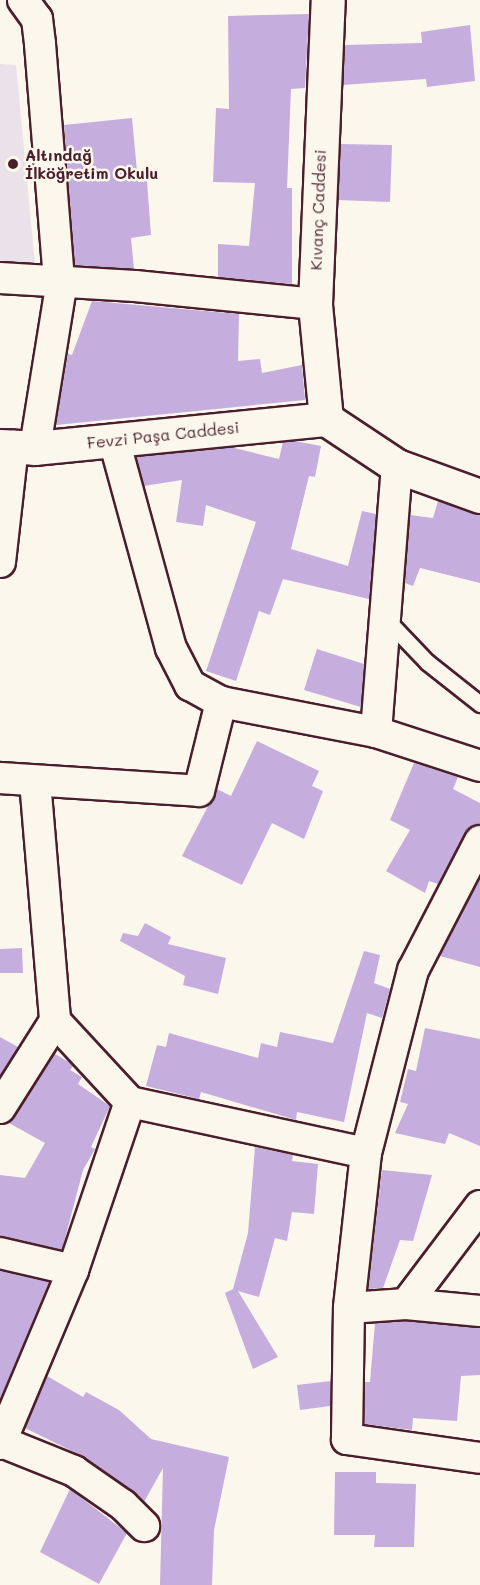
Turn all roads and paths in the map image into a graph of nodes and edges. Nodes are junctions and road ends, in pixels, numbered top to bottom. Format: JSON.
{"nodes":[{"id":1,"x":23,"y":0,"type":"edge"},
{"id":2,"x":328,"y":0,"type":"edge"},
{"id":3,"x":0,"y":278,"type":"edge"},
{"id":4,"x":60,"y":284,"type":"junction"},
{"id":5,"x":315,"y":304,"type":"junction"},
{"id":6,"x":326,"y":419,"type":"junction"},
{"id":7,"x":114,"y":440,"type":"junction"},
{"id":8,"x":16,"y":447,"type":"edge"},
{"id":9,"x":397,"y":466,"type":"junction"},
{"id":10,"x":480,"y":496,"type":"edge"},
{"id":11,"x":0,"y":562,"type":"edge"},
{"id":12,"x":385,"y":618,"type":"junction"},
{"id":13,"x":221,"y":702,"type":"junction"},
{"id":14,"x":480,"y":704,"type":"edge"},
{"id":15,"x":376,"y":732,"type":"junction"},
{"id":16,"x":480,"y":766,"type":"edge"},
{"id":17,"x":0,"y":778,"type":"edge"},
{"id":18,"x":35,"y":781,"type":"junction"},
{"id":19,"x":480,"y":841,"type":"edge"},
{"id":20,"x":55,"y":1021,"type":"junction"},
{"id":21,"x":130,"y":1102,"type":"junction"},
{"id":22,"x":0,"y":1108,"type":"edge"},
{"id":23,"x":366,"y":1153,"type":"junction"},
{"id":24,"x":480,"y":1206,"type":"edge"},
{"id":25,"x":0,"y":1253,"type":"edge"},
{"id":26,"x":73,"y":1270,"type":"junction"},
{"id":27,"x":406,"y":1304,"type":"junction"},
{"id":28,"x":350,"y":1308,"type":"junction"},
{"id":29,"x":480,"y":1311,"type":"edge"},
{"id":30,"x":1,"y":1443,"type":"edge"},
{"id":31,"x":480,"y":1458,"type":"edge"},
{"id":32,"x":144,"y":1526,"type":"dead end"}],
"edges":[{"from":1,"to":4,"type":"street"},
{"from":2,"to":5,"type":"street","name":"Kıvanç Caddesi"},
{"from":3,"to":4,"type":"street"},
{"from":4,"to":5,"type":"street"},
{"from":4,"to":8,"type":"street"},
{"from":5,"to":6,"type":"street","name":"Kıvanç Caddesi"},
{"from":6,"to":7,"type":"street","name":"Fevzi Paşa Caddesi"},
{"from":6,"to":9,"type":"street"},
{"from":7,"to":8,"type":"street","name":"Fevzi Paşa Caddesi"},
{"from":7,"to":13,"type":"street"},
{"from":8,"to":11,"type":"street"},
{"from":9,"to":10,"type":"street"},
{"from":9,"to":12,"type":"street"},
{"from":12,"to":14,"type":"lane"},
{"from":12,"to":15,"type":"street"},
{"from":13,"to":15,"type":"street"},
{"from":13,"to":18,"type":"street"},
{"from":15,"to":16,"type":"street"},
{"from":17,"to":18,"type":"street"},
{"from":18,"to":20,"type":"street"},
{"from":19,"to":23,"type":"street"},
{"from":20,"to":21,"type":"street"},
{"from":20,"to":22,"type":"street"},
{"from":21,"to":23,"type":"street"},
{"from":21,"to":26,"type":"street"},
{"from":23,"to":28,"type":"street"},
{"from":24,"to":27,"type":"street"},
{"from":25,"to":26,"type":"street"},
{"from":26,"to":30,"type":"street"},
{"from":27,"to":28,"type":"street"},
{"from":27,"to":29,"type":"street"},
{"from":28,"to":31,"type":"street"},
{"from":30,"to":32,"type":"street"}]}
